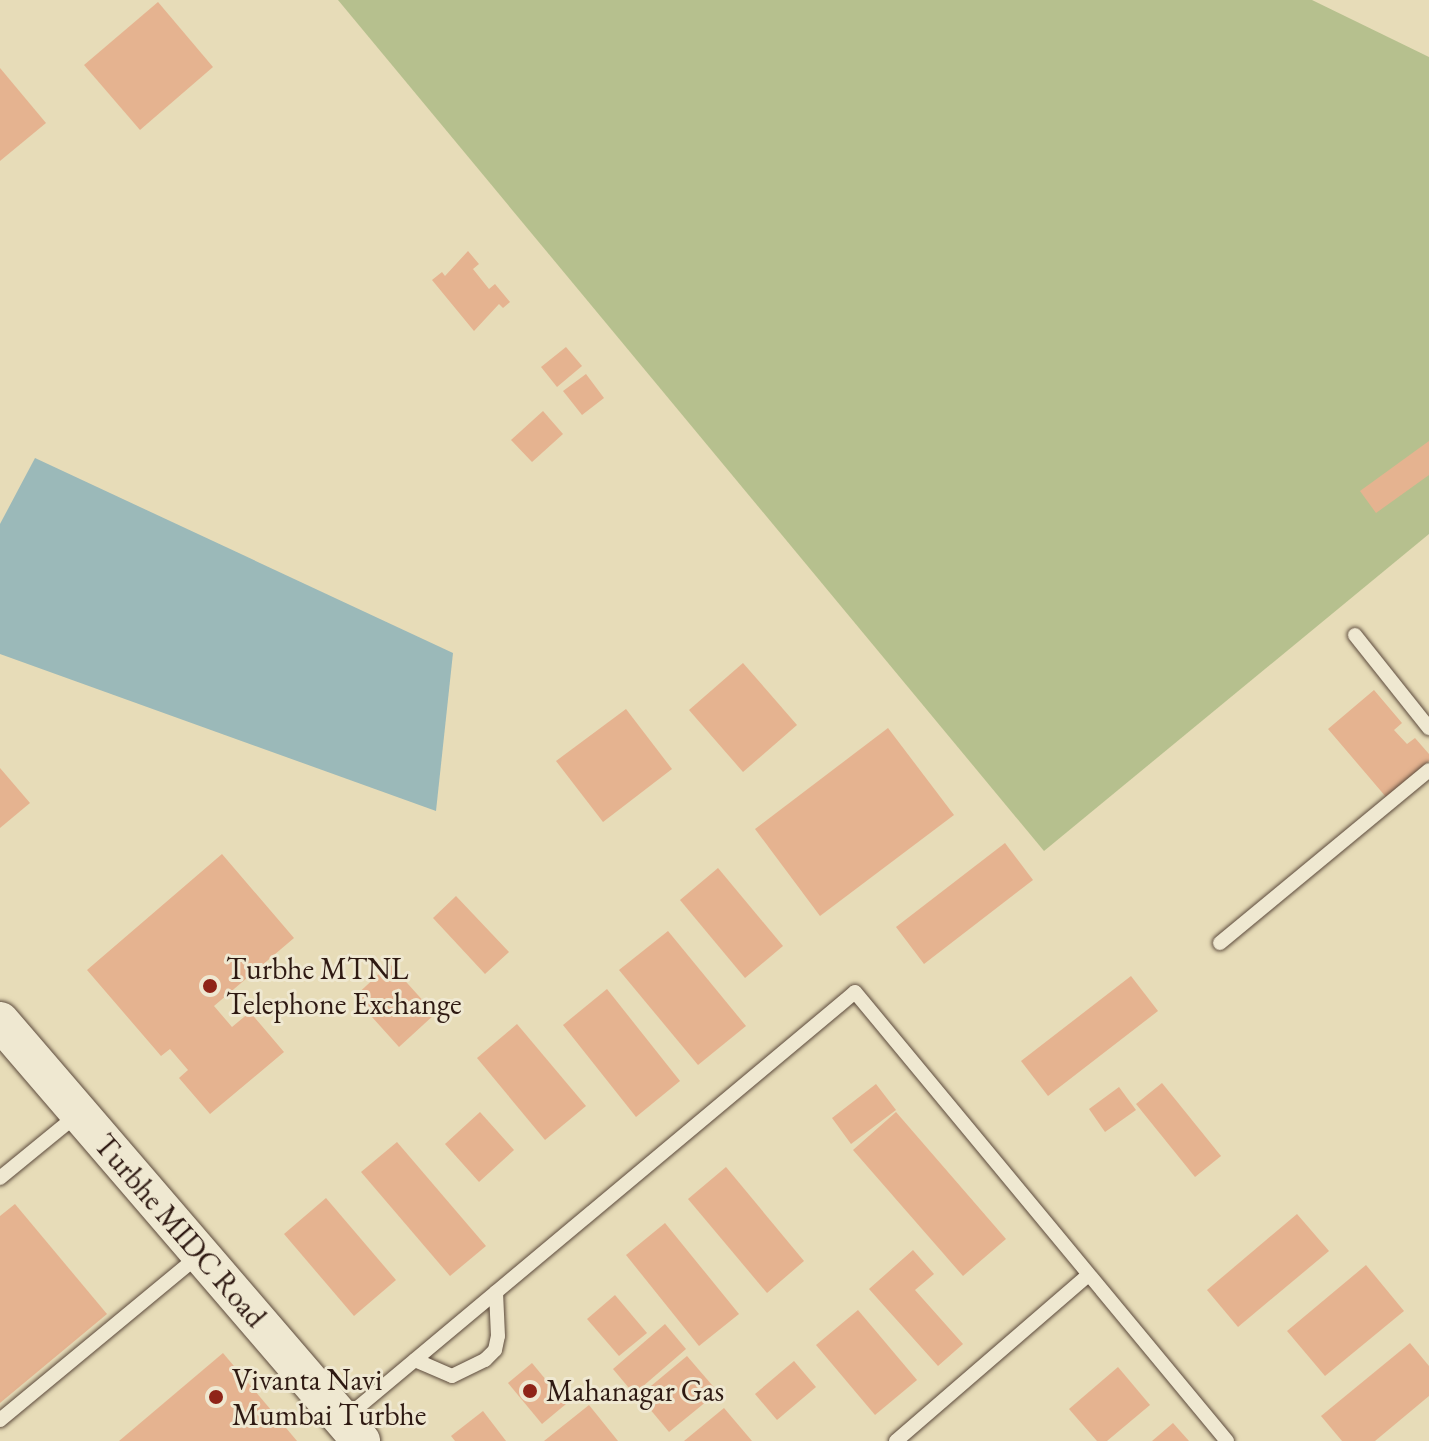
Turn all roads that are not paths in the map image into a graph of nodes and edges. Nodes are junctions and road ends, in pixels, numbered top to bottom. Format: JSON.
{"nodes":[{"id":1,"x":1355,"y":635,"type":"dead end"},
{"id":2,"x":1429,"y":728,"type":"edge"},
{"id":3,"x":1429,"y":770,"type":"edge"},
{"id":4,"x":1220,"y":943,"type":"dead end"},
{"id":5,"x":0,"y":1021,"type":"edge"},
{"id":6,"x":79,"y":1113,"type":"junction"},
{"id":7,"x":0,"y":1178,"type":"edge"},
{"id":8,"x":201,"y":1254,"type":"junction"},
{"id":9,"x":1088,"y":1275,"type":"junction"},
{"id":10,"x":496,"y":1292,"type":"junction"},
{"id":11,"x":415,"y":1360,"type":"junction"},
{"id":12,"x":0,"y":1420,"type":"edge"},
{"id":13,"x":352,"y":1431,"type":"edge"},
{"id":14,"x":896,"y":1441,"type":"edge"},
{"id":15,"x":1227,"y":1441,"type":"edge"}],
"edges":[{"from":1,"to":2,"type":"lane"},
{"from":3,"to":4,"type":"lane"},
{"from":5,"to":6,"type":"street","name":"Turbhe MIDC Road"},
{"from":6,"to":7,"type":"lane"},
{"from":6,"to":8,"type":"street","name":"Turbhe MIDC Road"},
{"from":8,"to":12,"type":"lane"},
{"from":8,"to":13,"type":"street","name":"Turbhe MIDC Road"},
{"from":9,"to":10,"type":"lane"},
{"from":9,"to":14,"type":"lane"},
{"from":9,"to":15,"type":"lane"},
{"from":10,"to":11,"type":"lane"},
{"from":10,"to":11,"type":"lane"},
{"from":11,"to":13,"type":"lane"}]}
